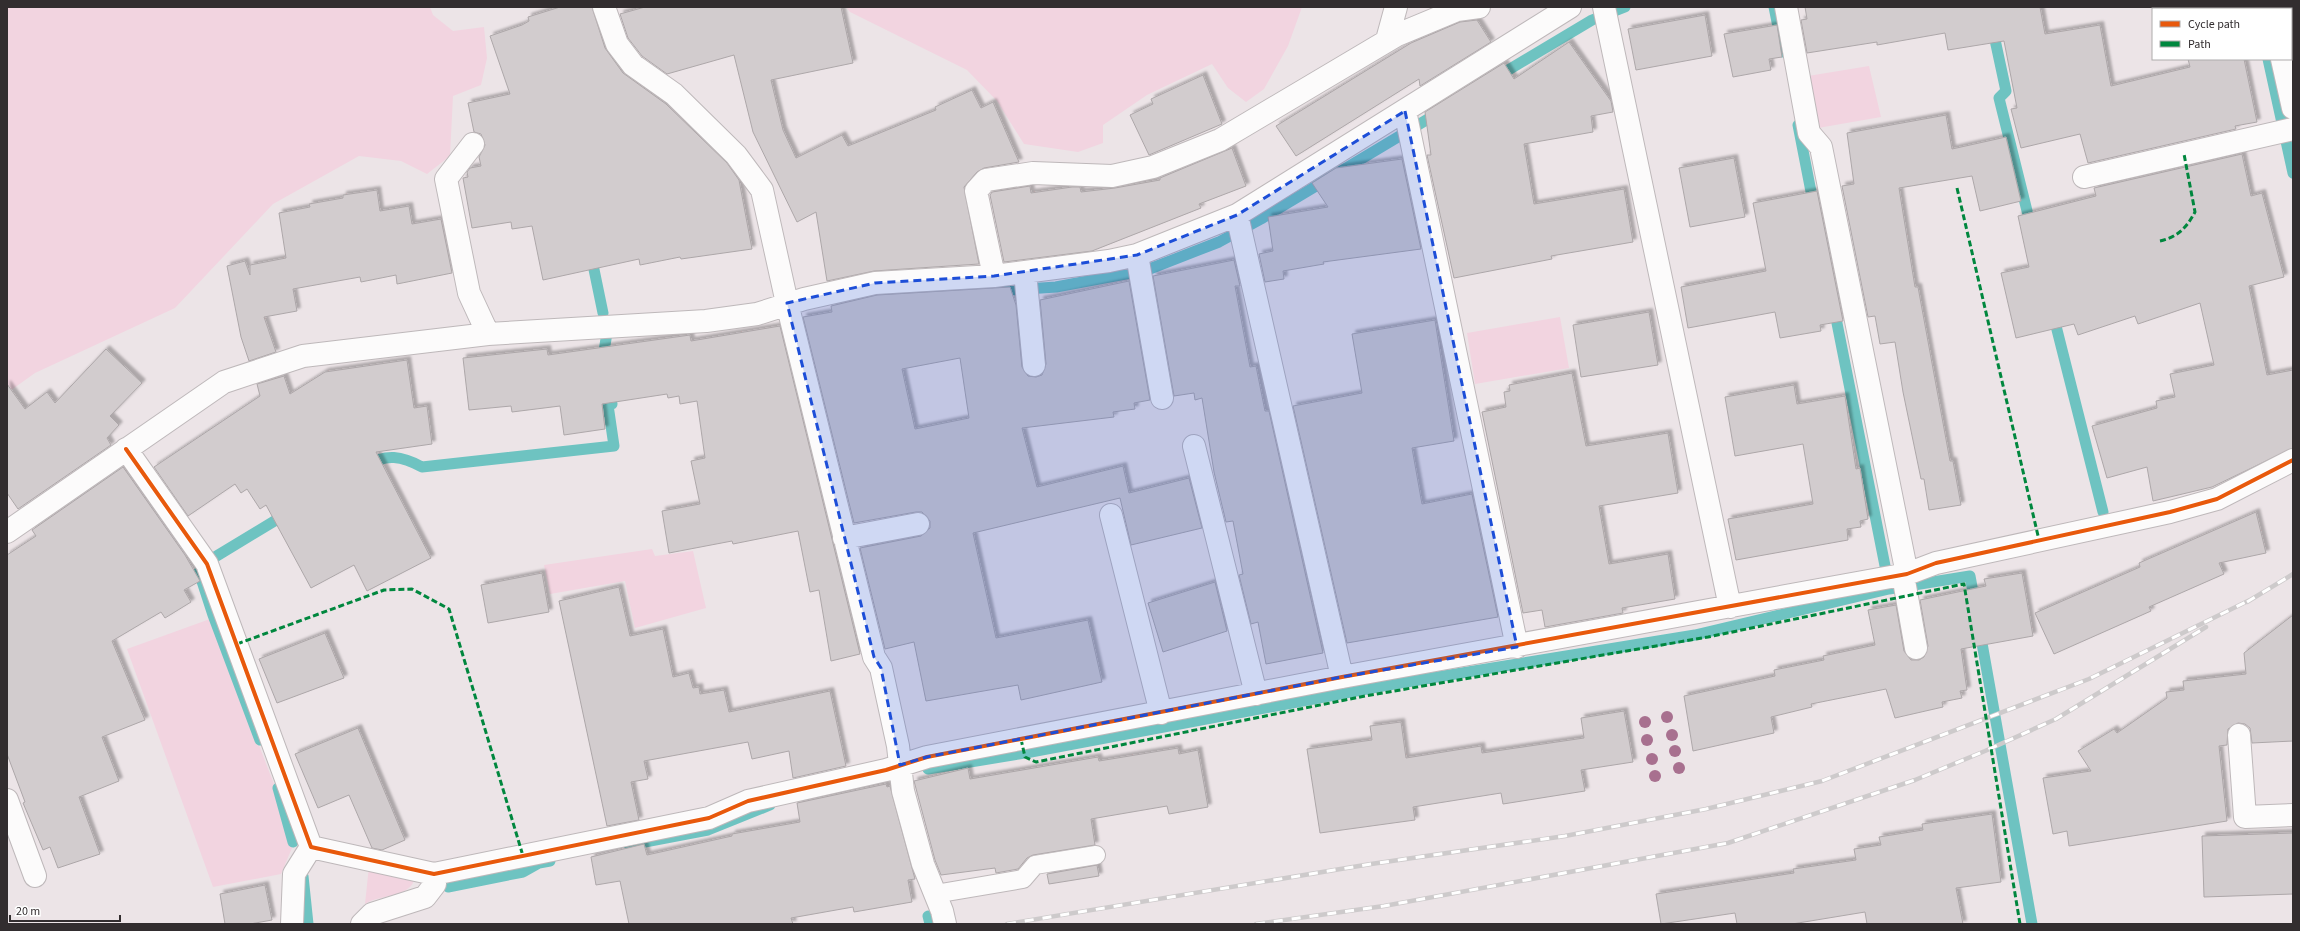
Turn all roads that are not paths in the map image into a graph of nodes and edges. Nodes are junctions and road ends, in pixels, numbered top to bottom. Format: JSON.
{"nodes":[{"id":1,"x":604,"y":7,"type":"edge"},
{"id":2,"x":1396,"y":7,"type":"edge"},
{"id":3,"x":1479,"y":7,"type":"edge"},
{"id":4,"x":1570,"y":7,"type":"edge"},
{"id":5,"x":1786,"y":7,"type":"edge"},
{"id":6,"x":1605,"y":13,"type":"edge"},
{"id":7,"x":1387,"y":40,"type":"junction"},
{"id":8,"x":2286,"y":64,"type":"edge"},
{"id":9,"x":1407,"y":124,"type":"junction"},
{"id":10,"x":2289,"y":125,"type":"edge"},
{"id":11,"x":473,"y":144,"type":"dead end"},
{"id":12,"x":2084,"y":177,"type":"dead end"},
{"id":13,"x":1239,"y":224,"type":"junction"},
{"id":14,"x":1139,"y":266,"type":"junction"},
{"id":15,"x":994,"y":276,"type":"junction"},
{"id":16,"x":1027,"y":284,"type":"junction"},
{"id":17,"x":787,"y":303,"type":"junction"},
{"id":18,"x":488,"y":334,"type":"junction"},
{"id":19,"x":1034,"y":365,"type":"dead end"},
{"id":20,"x":1162,"y":398,"type":"dead end"},
{"id":21,"x":1194,"y":446,"type":"dead end"},
{"id":22,"x":126,"y":449,"type":"junction"},
{"id":23,"x":2293,"y":460,"type":"edge"},
{"id":24,"x":1111,"y":515,"type":"dead end"},
{"id":25,"x":918,"y":524,"type":"dead end"},
{"id":26,"x":7,"y":532,"type":"edge"},
{"id":27,"x":844,"y":538,"type":"junction"},
{"id":28,"x":1899,"y":580,"type":"junction"},
{"id":29,"x":1730,"y":607,"type":"junction"},
{"id":30,"x":1517,"y":646,"type":"junction"},
{"id":31,"x":1916,"y":648,"type":"dead end"},
{"id":32,"x":1342,"y":677,"type":"junction"},
{"id":33,"x":1256,"y":694,"type":"junction"},
{"id":34,"x":1161,"y":713,"type":"junction"},
{"id":35,"x":2239,"y":735,"type":"dead end"},
{"id":36,"x":900,"y":765,"type":"junction"},
{"id":37,"x":7,"y":800,"type":"edge"},
{"id":38,"x":2293,"y":815,"type":"edge"},
{"id":39,"x":311,"y":847,"type":"junction"},
{"id":40,"x":1096,"y":855,"type":"dead end"},
{"id":41,"x":434,"y":874,"type":"junction"},
{"id":42,"x":35,"y":876,"type":"dead end"},
{"id":43,"x":935,"y":894,"type":"junction"},
{"id":44,"x":292,"y":924,"type":"edge"},
{"id":45,"x":362,"y":924,"type":"edge"},
{"id":46,"x":945,"y":924,"type":"edge"}],
"edges":[{"from":1,"to":17,"type":"street"},
{"from":2,"to":7,"type":"street"},
{"from":3,"to":7,"type":"street"},
{"from":4,"to":9,"type":"street"},
{"from":5,"to":28,"type":"street"},
{"from":6,"to":29,"type":"street"},
{"from":7,"to":15,"type":"street"},
{"from":8,"to":10,"type":"street"},
{"from":9,"to":13,"type":"street"},
{"from":9,"to":30,"type":"street"},
{"from":10,"to":12,"type":"street"},
{"from":11,"to":18,"type":"street"},
{"from":13,"to":14,"type":"street"},
{"from":13,"to":32,"type":"street"},
{"from":14,"to":16,"type":"street"},
{"from":14,"to":20,"type":"street"},
{"from":15,"to":16,"type":"street"},
{"from":15,"to":17,"type":"street"},
{"from":16,"to":19,"type":"street"},
{"from":17,"to":18,"type":"street"},
{"from":17,"to":27,"type":"street"},
{"from":18,"to":22,"type":"street"},
{"from":21,"to":33,"type":"street"},
{"from":22,"to":26,"type":"street"},
{"from":22,"to":39,"type":"street"},
{"from":23,"to":28,"type":"street"},
{"from":24,"to":34,"type":"street"},
{"from":25,"to":27,"type":"street"},
{"from":27,"to":36,"type":"street"},
{"from":28,"to":29,"type":"street"},
{"from":28,"to":31,"type":"street"},
{"from":29,"to":30,"type":"street"},
{"from":30,"to":32,"type":"street"},
{"from":32,"to":33,"type":"street"},
{"from":33,"to":34,"type":"street"},
{"from":34,"to":36,"type":"street"},
{"from":35,"to":38,"type":"street"},
{"from":36,"to":41,"type":"street"},
{"from":36,"to":43,"type":"street"},
{"from":37,"to":42,"type":"street"},
{"from":39,"to":41,"type":"street"},
{"from":39,"to":44,"type":"street"},
{"from":40,"to":43,"type":"lane"},
{"from":41,"to":45,"type":"street"},
{"from":43,"to":46,"type":"street"}]}
